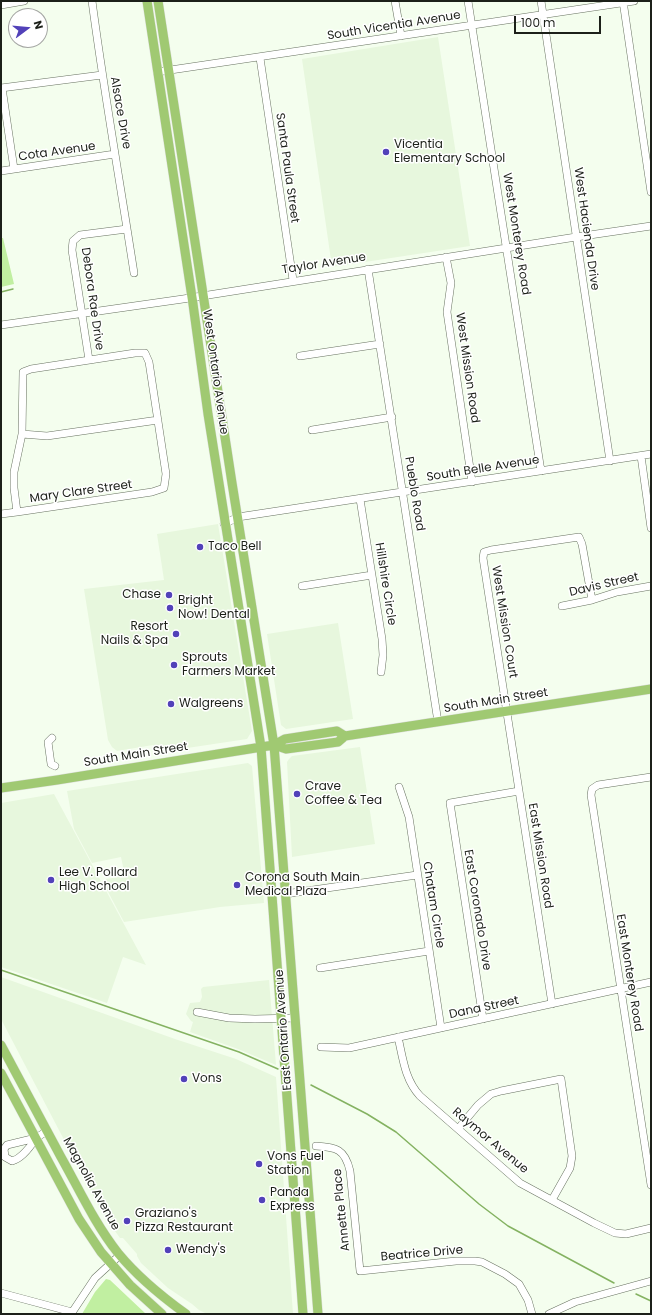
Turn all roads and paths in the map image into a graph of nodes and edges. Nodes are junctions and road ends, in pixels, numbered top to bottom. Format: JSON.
{"nodes":[{"id":1,"x":24,"y":1,"type":"edge"},
{"id":2,"x":92,"y":1,"type":"edge"},
{"id":3,"x":147,"y":1,"type":"edge"},
{"id":4,"x":158,"y":1,"type":"edge"},
{"id":5,"x":395,"y":1,"type":"edge"},
{"id":6,"x":468,"y":1,"type":"edge"},
{"id":7,"x":541,"y":1,"type":"edge"},
{"id":8,"x":634,"y":1,"type":"edge"},
{"id":9,"x":623,"y":2,"type":"edge"},
{"id":10,"x":1,"y":5,"type":"edge"},
{"id":11,"x":543,"y":15,"type":"junction"},
{"id":12,"x":472,"y":25,"type":"junction"},
{"id":13,"x":401,"y":36,"type":"junction"},
{"id":14,"x":260,"y":58,"type":"junction"},
{"id":15,"x":168,"y":71,"type":"junction"},
{"id":16,"x":157,"y":72,"type":"junction"},
{"id":17,"x":102,"y":74,"type":"junction"},
{"id":18,"x":2,"y":88,"type":"edge"},
{"id":19,"x":115,"y":154,"type":"junction"},
{"id":20,"x":14,"y":169,"type":"junction"},
{"id":21,"x":1,"y":171,"type":"edge"},
{"id":22,"x":651,"y":192,"type":"edge"},
{"id":23,"x":651,"y":226,"type":"edge"},
{"id":24,"x":127,"y":229,"type":"junction"},
{"id":25,"x":576,"y":236,"type":"junction"},
{"id":26,"x":507,"y":247,"type":"junction"},
{"id":27,"x":446,"y":257,"type":"junction"},
{"id":28,"x":368,"y":269,"type":"junction"},
{"id":29,"x":134,"y":273,"type":"dead end"},
{"id":30,"x":293,"y":280,"type":"junction"},
{"id":31,"x":204,"y":295,"type":"junction"},
{"id":32,"x":192,"y":297,"type":"junction"},
{"id":33,"x":81,"y":313,"type":"junction"},
{"id":34,"x":1,"y":326,"type":"edge"},
{"id":35,"x":380,"y":344,"type":"junction"},
{"id":36,"x":300,"y":356,"type":"dead end"},
{"id":37,"x":89,"y":360,"type":"junction"},
{"id":38,"x":392,"y":417,"type":"junction"},
{"id":39,"x":158,"y":420,"type":"junction"},
{"id":40,"x":312,"y":430,"type":"dead end"},
{"id":41,"x":22,"y":434,"type":"junction"},
{"id":42,"x":651,"y":454,"type":"edge"},
{"id":43,"x":641,"y":456,"type":"junction"},
{"id":44,"x":610,"y":461,"type":"junction"},
{"id":45,"x":541,"y":471,"type":"junction"},
{"id":46,"x":472,"y":482,"type":"junction"},
{"id":47,"x":403,"y":492,"type":"junction"},
{"id":48,"x":360,"y":499,"type":"junction"},
{"id":49,"x":17,"y":512,"type":"junction"},
{"id":50,"x":1,"y":514,"type":"edge"},
{"id":51,"x":238,"y":518,"type":"junction"},
{"id":52,"x":224,"y":524,"type":"junction"},
{"id":53,"x":651,"y":528,"type":"edge"},
{"id":54,"x":372,"y":575,"type":"junction"},
{"id":55,"x":302,"y":586,"type":"dead end"},
{"id":56,"x":651,"y":586,"type":"edge"},
{"id":57,"x":592,"y":600,"type":"junction"},
{"id":58,"x":562,"y":606,"type":"dead end"},
{"id":59,"x":381,"y":672,"type":"dead end"},
{"id":60,"x":651,"y":689,"type":"edge"},
{"id":61,"x":507,"y":712,"type":"junction"},
{"id":62,"x":438,"y":722,"type":"junction"},
{"id":63,"x":52,"y":738,"type":"dead end"},
{"id":64,"x":274,"y":745,"type":"junction"},
{"id":65,"x":261,"y":747,"type":"junction"},
{"id":66,"x":55,"y":766,"type":"dead end"},
{"id":67,"x":651,"y":777,"type":"edge"},
{"id":68,"x":399,"y":787,"type":"dead end"},
{"id":69,"x":1,"y":788,"type":"edge"},
{"id":70,"x":519,"y":791,"type":"junction"},
{"id":71,"x":267,"y":823,"type":"junction"},
{"id":72,"x":418,"y":875,"type":"junction"},
{"id":73,"x":285,"y":894,"type":"junction"},
{"id":74,"x":429,"y":951,"type":"junction"},
{"id":75,"x":320,"y":968,"type":"dead end"},
{"id":76,"x":651,"y":982,"type":"edge"},
{"id":77,"x":620,"y":989,"type":"junction"},
{"id":78,"x":552,"y":1004,"type":"junction"},
{"id":79,"x":197,"y":1012,"type":"dead end"},
{"id":80,"x":282,"y":1018,"type":"junction"},
{"id":81,"x":295,"y":1018,"type":"junction"},
{"id":82,"x":483,"y":1019,"type":"junction"},
{"id":83,"x":441,"y":1028,"type":"junction"},
{"id":84,"x":398,"y":1037,"type":"junction"},
{"id":85,"x":1,"y":1045,"type":"edge"},
{"id":86,"x":321,"y":1047,"type":"dead end"},
{"id":87,"x":1,"y":1073,"type":"edge"},
{"id":88,"x":458,"y":1129,"type":"junction"},
{"id":89,"x":48,"y":1131,"type":"junction"},
{"id":90,"x":36,"y":1138,"type":"junction"},
{"id":91,"x":316,"y":1146,"type":"dead end"},
{"id":92,"x":3,"y":1157,"type":"edge"},
{"id":93,"x":651,"y":1185,"type":"edge"},
{"id":94,"x":552,"y":1200,"type":"junction"},
{"id":95,"x":651,"y":1228,"type":"edge"},
{"id":96,"x":120,"y":1255,"type":"junction"},
{"id":97,"x":110,"y":1263,"type":"junction"},
{"id":98,"x":360,"y":1271,"type":"joint"},
{"id":99,"x":651,"y":1281,"type":"edge"},
{"id":100,"x":1,"y":1294,"type":"edge"},
{"id":101,"x":72,"y":1313,"type":"edge"},
{"id":102,"x":162,"y":1314,"type":"edge"},
{"id":103,"x":186,"y":1314,"type":"edge"},
{"id":104,"x":304,"y":1314,"type":"edge"},
{"id":105,"x":318,"y":1314,"type":"edge"},
{"id":106,"x":532,"y":1314,"type":"edge"},
{"id":107,"x":549,"y":1314,"type":"edge"}],
"edges":[{"from":1,"to":10,"type":"street"},
{"from":2,"to":17,"type":"street","name":"Alsace Drive"},
{"from":3,"to":16,"type":"main road","name":"West Ontario Avenue"},
{"from":4,"to":15,"type":"main road","name":"West Ontario Avenue"},
{"from":5,"to":13,"type":"street"},
{"from":6,"to":12,"type":"street","name":"West Monterey Road"},
{"from":7,"to":11,"type":"street","name":"West Hacienda Drive"},
{"from":8,"to":9,"type":"street","name":"South Vicentia Avenue"},
{"from":9,"to":11,"type":"street","name":"South Vicentia Avenue"},
{"from":9,"to":22,"type":"street"},
{"from":11,"to":12,"type":"street","name":"South Vicentia Avenue"},
{"from":11,"to":25,"type":"street","name":"West Hacienda Drive"},
{"from":12,"to":13,"type":"street","name":"South Vicentia Avenue"},
{"from":12,"to":26,"type":"street","name":"West Monterey Road"},
{"from":13,"to":14,"type":"street","name":"South Vicentia Avenue"},
{"from":14,"to":15,"type":"street","name":"South Vicentia Avenue"},
{"from":14,"to":30,"type":"street","name":"Santa Paula Street"},
{"from":15,"to":16,"type":"street","name":"South Vicentia Avenue"},
{"from":15,"to":31,"type":"main road","name":"West Ontario Avenue"},
{"from":16,"to":32,"type":"main road","name":"West Ontario Avenue"},
{"from":17,"to":18,"type":"street"},
{"from":17,"to":19,"type":"street","name":"Alsace Drive"},
{"from":18,"to":20,"type":"street"},
{"from":19,"to":20,"type":"street","name":"Cota Avenue"},
{"from":19,"to":24,"type":"street","name":"Alsace Drive"},
{"from":20,"to":21,"type":"street","name":"Cota Avenue"},
{"from":23,"to":25,"type":"street","name":"Taylor Avenue"},
{"from":24,"to":29,"type":"street","name":"Alsace Drive"},
{"from":24,"to":33,"type":"street","name":"Debora Rae Drive"},
{"from":25,"to":26,"type":"street","name":"Taylor Avenue"},
{"from":25,"to":44,"type":"street","name":"West Hacienda Drive"},
{"from":26,"to":27,"type":"street","name":"Taylor Avenue"},
{"from":26,"to":45,"type":"street","name":"West Monterey Road"},
{"from":27,"to":28,"type":"street","name":"Taylor Avenue"},
{"from":27,"to":46,"type":"street","name":"West Mission Road"},
{"from":28,"to":30,"type":"street","name":"Taylor Avenue"},
{"from":28,"to":35,"type":"street","name":"Pueblo Road"},
{"from":30,"to":31,"type":"street","name":"Taylor Avenue"},
{"from":31,"to":32,"type":"street","name":"Taylor Avenue"},
{"from":31,"to":51,"type":"main road","name":"West Ontario Avenue"},
{"from":32,"to":33,"type":"street","name":"Taylor Avenue"},
{"from":32,"to":52,"type":"main road","name":"West Ontario Avenue"},
{"from":33,"to":34,"type":"street","name":"Taylor Avenue"},
{"from":33,"to":37,"type":"street","name":"Debora Rae Drive"},
{"from":35,"to":36,"type":"street"},
{"from":35,"to":38,"type":"street","name":"Pueblo Road"},
{"from":37,"to":39,"type":"street"},
{"from":37,"to":41,"type":"street"},
{"from":38,"to":40,"type":"street"},
{"from":38,"to":47,"type":"street","name":"Pueblo Road"},
{"from":39,"to":41,"type":"street"},
{"from":39,"to":49,"type":"street","name":"Mary Clare Street"},
{"from":41,"to":49,"type":"street"},
{"from":42,"to":43,"type":"street","name":"South Belle Avenue"},
{"from":43,"to":44,"type":"street","name":"South Belle Avenue"},
{"from":43,"to":53,"type":"street"},
{"from":44,"to":45,"type":"street","name":"South Belle Avenue"},
{"from":45,"to":46,"type":"street","name":"South Belle Avenue"},
{"from":46,"to":47,"type":"street","name":"South Belle Avenue"},
{"from":47,"to":48,"type":"street","name":"South Belle Avenue"},
{"from":47,"to":62,"type":"street","name":"Pueblo Road"},
{"from":48,"to":51,"type":"street","name":"South Belle Avenue"},
{"from":48,"to":54,"type":"street","name":"Hillshire Circle"},
{"from":49,"to":50,"type":"street","name":"Mary Clare Street"},
{"from":51,"to":52,"type":"street","name":"South Belle Avenue"},
{"from":51,"to":64,"type":"main road","name":"West Ontario Avenue"},
{"from":52,"to":65,"type":"main road","name":"West Ontario Avenue"},
{"from":54,"to":55,"type":"street"},
{"from":54,"to":59,"type":"street","name":"Hillshire Circle"},
{"from":56,"to":57,"type":"street","name":"Davis Street"},
{"from":57,"to":58,"type":"street","name":"Davis Street"},
{"from":57,"to":61,"type":"street","name":"West Mission Court"},
{"from":60,"to":61,"type":"main road","name":"South Main Street"},
{"from":61,"to":62,"type":"main road","name":"South Main Street"},
{"from":61,"to":70,"type":"street","name":"East Mission Road"},
{"from":62,"to":64,"type":"main road","name":"South Main Street"},
{"from":63,"to":66,"type":"street"},
{"from":64,"to":65,"type":"main road","name":"South Main Street"},
{"from":64,"to":73,"type":"main road","name":"East Ontario Avenue"},
{"from":65,"to":69,"type":"main road","name":"South Main Street"},
{"from":65,"to":71,"type":"main road","name":"East Ontario Avenue"},
{"from":67,"to":77,"type":"street","name":"East Monterey Road"},
{"from":68,"to":72,"type":"street","name":"Chatam Circle"},
{"from":70,"to":78,"type":"street","name":"East Mission Road"},
{"from":70,"to":82,"type":"street","name":"East Coronado Drive"},
{"from":71,"to":73,"type":"main road"},
{"from":71,"to":80,"type":"main road","name":"East Ontario Avenue"},
{"from":72,"to":73,"type":"street"},
{"from":72,"to":74,"type":"street","name":"Chatam Circle"},
{"from":73,"to":81,"type":"main road","name":"East Ontario Avenue"},
{"from":74,"to":75,"type":"street"},
{"from":74,"to":83,"type":"street","name":"Chatam Circle"},
{"from":76,"to":77,"type":"street","name":"Dana Street"},
{"from":77,"to":78,"type":"street","name":"Dana Street"},
{"from":77,"to":93,"type":"street","name":"East Monterey Road"},
{"from":78,"to":82,"type":"street","name":"Dana Street"},
{"from":79,"to":80,"type":"street"},
{"from":80,"to":81,"type":"street"},
{"from":80,"to":104,"type":"main road","name":"East Ontario Avenue"},
{"from":81,"to":105,"type":"main road","name":"East Ontario Avenue"},
{"from":82,"to":83,"type":"street","name":"Dana Street"},
{"from":83,"to":84,"type":"street","name":"Dana Street"},
{"from":84,"to":86,"type":"street","name":"Dana Street"},
{"from":84,"to":88,"type":"street","name":"Raymor Avenue"},
{"from":85,"to":89,"type":"main road","name":"Magnolia Avenue"},
{"from":87,"to":90,"type":"main road","name":"Magnolia Avenue"},
{"from":88,"to":94,"type":"street","name":"Raymor Avenue"},
{"from":88,"to":94,"type":"street"},
{"from":89,"to":90,"type":"street"},
{"from":89,"to":96,"type":"main road","name":"Magnolia Avenue"},
{"from":90,"to":92,"type":"street"},
{"from":90,"to":92,"type":"street"},
{"from":90,"to":97,"type":"main road","name":"Magnolia Avenue"},
{"from":91,"to":98,"type":"street","name":"Annette Place"},
{"from":94,"to":95,"type":"street","name":"Raymor Avenue"},
{"from":96,"to":97,"type":"street"},
{"from":96,"to":103,"type":"main road","name":"Magnolia Avenue"},
{"from":97,"to":101,"type":"street"},
{"from":97,"to":102,"type":"main road","name":"Magnolia Avenue"},
{"from":98,"to":106,"type":"street","name":"Beatrice Drive"},
{"from":99,"to":107,"type":"street"},
{"from":100,"to":101,"type":"street"}]}
